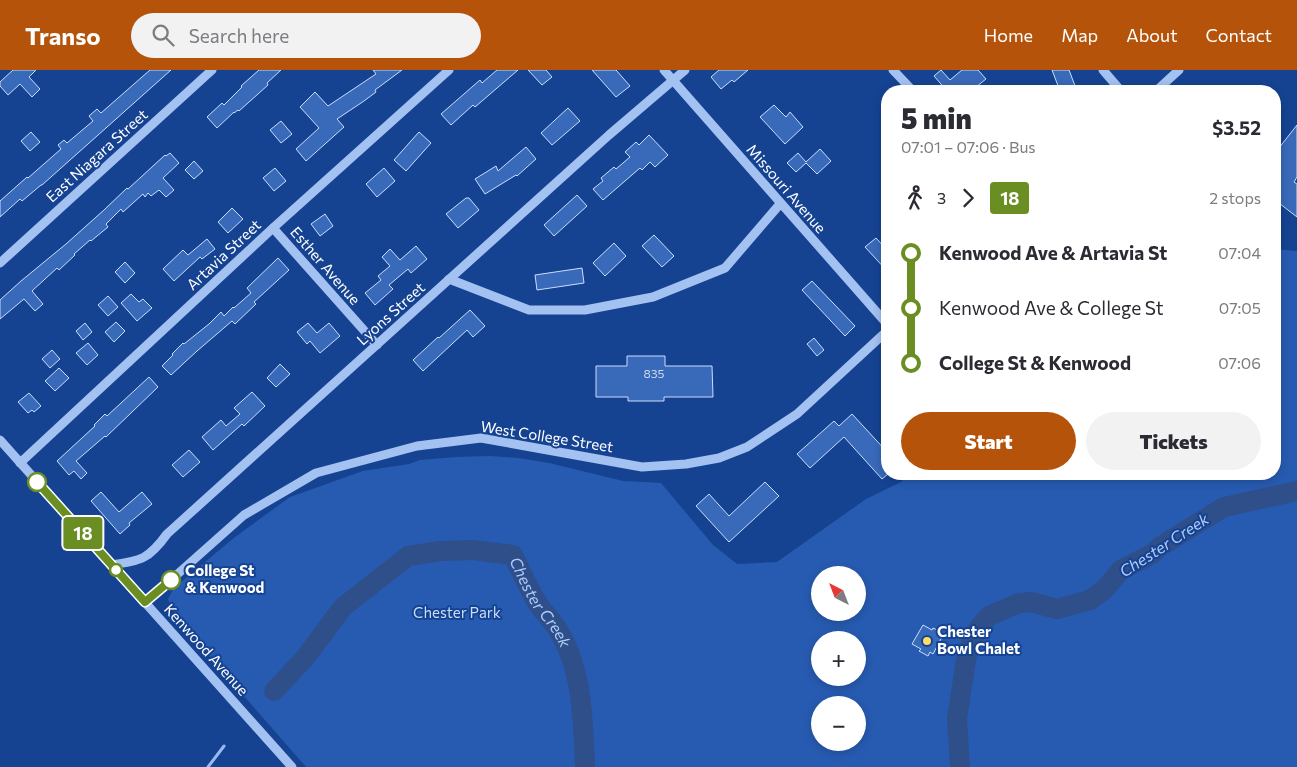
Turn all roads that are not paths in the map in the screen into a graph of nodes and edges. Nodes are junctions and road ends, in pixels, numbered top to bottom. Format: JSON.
{"nodes":[{"id":1,"x":212,"y":70,"type":"edge"},
{"id":2,"x":449,"y":70,"type":"edge"},
{"id":3,"x":664,"y":70,"type":"edge"},
{"id":4,"x":685,"y":70,"type":"edge"},
{"id":5,"x":893,"y":70,"type":"edge"},
{"id":6,"x":1103,"y":70,"type":"edge"},
{"id":7,"x":1180,"y":70,"type":"edge"},
{"id":8,"x":673,"y":80,"type":"junction"},
{"id":9,"x":907,"y":85,"type":"edge"},
{"id":10,"x":1116,"y":85,"type":"edge"},
{"id":11,"x":1163,"y":85,"type":"edge"},
{"id":12,"x":780,"y":204,"type":"junction"},
{"id":13,"x":273,"y":228,"type":"junction"},
{"id":14,"x":0,"y":263,"type":"edge"},
{"id":15,"x":449,"y":280,"type":"junction"},
{"id":16,"x":881,"y":317,"type":"edge"},
{"id":17,"x":881,"y":336,"type":"edge"},
{"id":18,"x":377,"y":345,"type":"junction"},
{"id":19,"x":0,"y":440,"type":"edge"},
{"id":20,"x":20,"y":463,"type":"junction"},
{"id":21,"x":111,"y":565,"type":"junction"},
{"id":22,"x":145,"y":602,"type":"junction"},
{"id":23,"x":292,"y":767,"type":"edge"}],
"edges":[{"from":1,"to":14,"type":"street","name":"East Niagara Street"},
{"from":2,"to":13,"type":"street","name":"Artavia Street"},
{"from":3,"to":8,"type":"street","name":"Missouri Avenue"},
{"from":4,"to":8,"type":"street","name":"Lyons Street"},
{"from":5,"to":9,"type":"street"},
{"from":6,"to":10,"type":"street"},
{"from":7,"to":11,"type":"street"},
{"from":8,"to":12,"type":"street","name":"Missouri Avenue"},
{"from":8,"to":15,"type":"street","name":"Lyons Street"},
{"from":12,"to":15,"type":"street"},
{"from":12,"to":16,"type":"street","name":"Missouri Avenue"},
{"from":13,"to":18,"type":"street","name":"Esther Avenue"},
{"from":13,"to":20,"type":"street","name":"Artavia Street"},
{"from":15,"to":18,"type":"street","name":"Lyons Street"},
{"from":17,"to":22,"type":"street","name":"West College Street"},
{"from":18,"to":21,"type":"street","name":"Lyons Street"},
{"from":19,"to":20,"type":"street","name":"Kenwood Avenue"},
{"from":20,"to":21,"type":"street","name":"Kenwood Avenue"},
{"from":21,"to":22,"type":"street","name":"Kenwood Avenue"},
{"from":22,"to":23,"type":"street","name":"Kenwood Avenue"}]}
